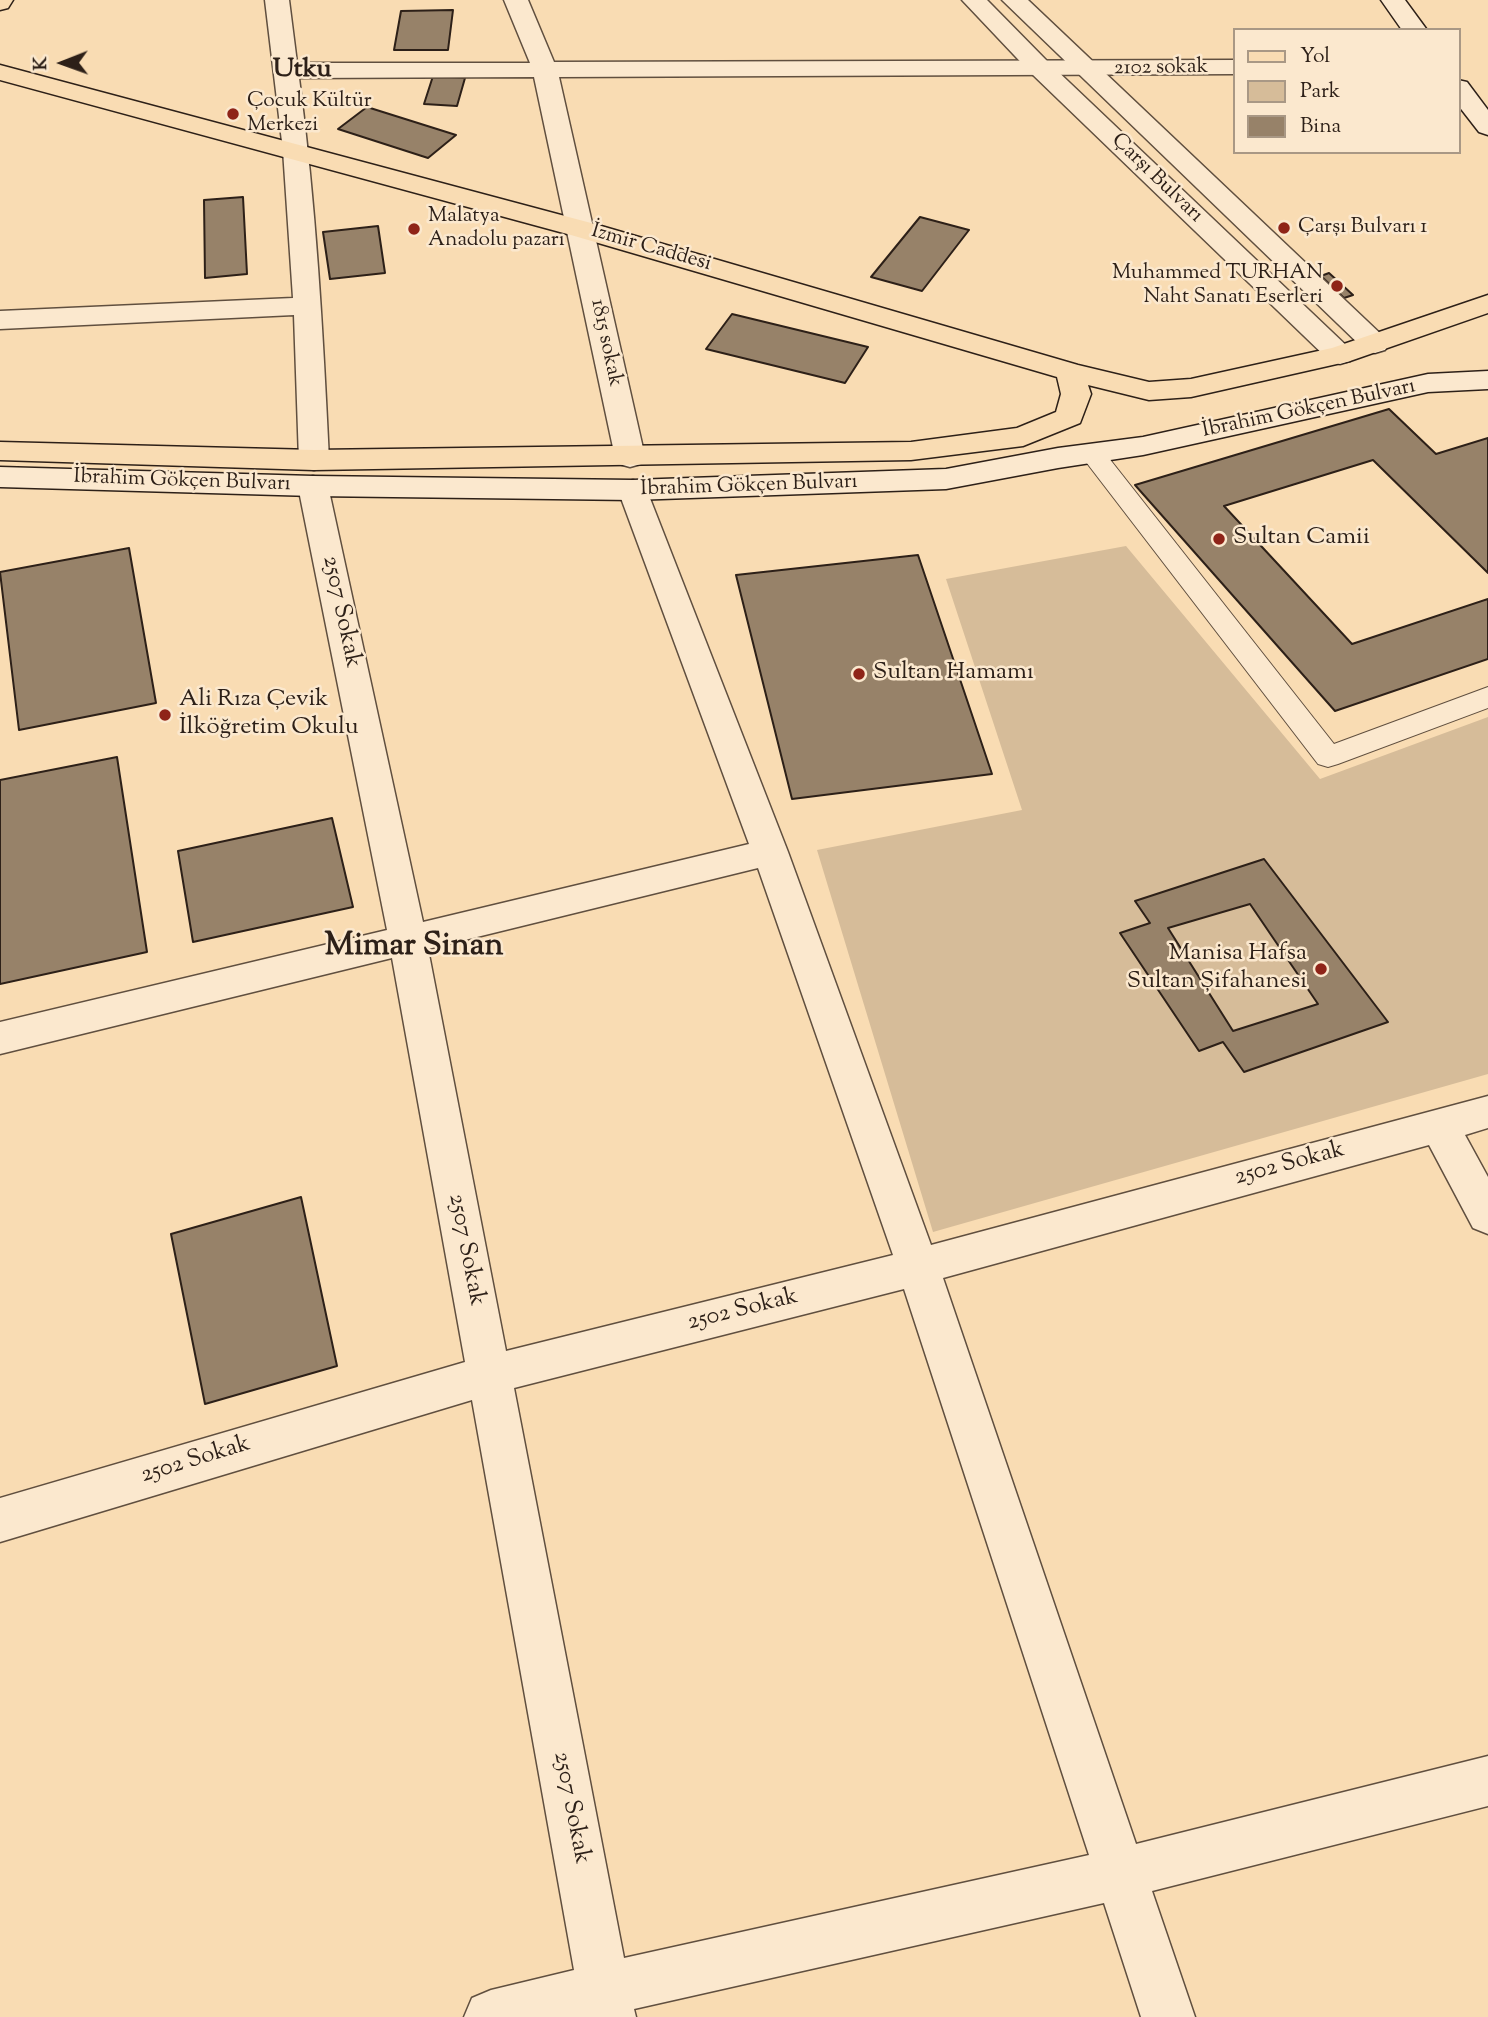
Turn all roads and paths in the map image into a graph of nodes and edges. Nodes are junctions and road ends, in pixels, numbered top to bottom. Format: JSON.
{"nodes":[{"id":1,"x":277,"y":0,"type":"edge"},
{"id":2,"x":516,"y":0,"type":"edge"},
{"id":3,"x":974,"y":0,"type":"edge"},
{"id":4,"x":1014,"y":0,"type":"edge"},
{"id":5,"x":1393,"y":0,"type":"edge"},
{"id":6,"x":1414,"y":28,"type":"edge"},
{"id":7,"x":1232,"y":67,"type":"edge"},
{"id":8,"x":1041,"y":69,"type":"junction"},
{"id":9,"x":545,"y":70,"type":"junction"},
{"id":10,"x":1087,"y":70,"type":"junction"},
{"id":11,"x":284,"y":71,"type":"junction"},
{"id":12,"x":0,"y":72,"type":"edge"},
{"id":13,"x":1460,"y":91,"type":"edge"},
{"id":14,"x":1488,"y":127,"type":"edge"},
{"id":15,"x":296,"y":150,"type":"junction"},
{"id":16,"x":581,"y":229,"type":"junction"},
{"id":17,"x":1488,"y":303,"type":"edge"},
{"id":18,"x":308,"y":306,"type":"junction"},
{"id":19,"x":0,"y":320,"type":"edge"},
{"id":20,"x":1375,"y":344,"type":"junction"},
{"id":21,"x":1339,"y":355,"type":"junction"},
{"id":22,"x":1083,"y":376,"type":"junction"},
{"id":23,"x":1488,"y":380,"type":"edge"},
{"id":24,"x":0,"y":452,"type":"edge"},
{"id":25,"x":1092,"y":453,"type":"junction"},
{"id":26,"x":313,"y":473,"type":"junction"},
{"id":27,"x":631,"y":474,"type":"junction"},
{"id":28,"x":0,"y":477,"type":"edge"},
{"id":29,"x":1488,"y":697,"type":"edge"},
{"id":30,"x":770,"y":852,"type":"junction"},
{"id":31,"x":408,"y":940,"type":"junction"},
{"id":32,"x":0,"y":1038,"type":"edge"},
{"id":33,"x":1488,"y":1112,"type":"edge"},
{"id":34,"x":1438,"y":1124,"type":"junction"},
{"id":35,"x":1488,"y":1216,"type":"edge"},
{"id":36,"x":918,"y":1267,"type":"junction"},
{"id":37,"x":488,"y":1375,"type":"junction"},
{"id":38,"x":0,"y":1520,"type":"edge"},
{"id":39,"x":1488,"y":1781,"type":"edge"},
{"id":40,"x":1120,"y":1874,"type":"junction"},
{"id":41,"x":607,"y":2003,"type":"edge"},
{"id":42,"x":491,"y":2017,"type":"edge"},
{"id":43,"x":1168,"y":2017,"type":"edge"}],
"edges":[{"from":1,"to":11,"type":"street","name":"2507 Sokak"},
{"from":2,"to":9,"type":"street","name":"1815 sokak"},
{"from":3,"to":8,"type":"street","name":"Çarşı Bulvarı"},
{"from":4,"to":10,"type":"street","name":"Çarşı Bulvarı"},
{"from":5,"to":6,"type":"street"},
{"from":7,"to":10,"type":"street","name":"2102 sokak"},
{"from":8,"to":9,"type":"street","name":"2102 sokak"},
{"from":8,"to":10,"type":"street","name":"2102 sokak"},
{"from":8,"to":21,"type":"street","name":"Çarşı Bulvarı"},
{"from":9,"to":11,"type":"street","name":"2102 sokak"},
{"from":9,"to":16,"type":"street","name":"1815 sokak"},
{"from":10,"to":20,"type":"street","name":"Çarşı Bulvarı"},
{"from":11,"to":15,"type":"street","name":"2507 Sokak"},
{"from":12,"to":15,"type":"main road","name":"İzmir Caddesi"},
{"from":13,"to":14,"type":"street"},
{"from":15,"to":16,"type":"main road","name":"İzmir Caddesi"},
{"from":15,"to":18,"type":"street","name":"2507 Sokak"},
{"from":16,"to":22,"type":"main road","name":"İzmir Caddesi"},
{"from":16,"to":27,"type":"street","name":"1815 sokak"},
{"from":17,"to":20,"type":"main road","name":"İbrahim Gökçen Bulvarı"},
{"from":18,"to":19,"type":"street"},
{"from":18,"to":26,"type":"street","name":"2507 Sokak"},
{"from":20,"to":21,"type":"main road","name":"İbrahim Gökçen Bulvarı"},
{"from":21,"to":22,"type":"main road","name":"İbrahim Gökçen Bulvarı"},
{"from":22,"to":27,"type":"main road","name":"İbrahim Gökçen Bulvarı"},
{"from":23,"to":25,"type":"street","name":"İbrahim Gökçen Bulvarı"},
{"from":24,"to":26,"type":"main road","name":"İbrahim Gökçen Bulvarı"},
{"from":25,"to":27,"type":"street","name":"İbrahim Gökçen Bulvarı"},
{"from":25,"to":29,"type":"street"},
{"from":26,"to":27,"type":"street","name":"İbrahim Gökçen Bulvarı"},
{"from":26,"to":28,"type":"street","name":"İbrahim Gökçen Bulvarı"},
{"from":26,"to":31,"type":"street","name":"2507 Sokak"},
{"from":27,"to":30,"type":"street","name":"1815 sokak"},
{"from":30,"to":31,"type":"street"},
{"from":30,"to":36,"type":"street","name":"1815 sokak"},
{"from":31,"to":32,"type":"street"},
{"from":31,"to":37,"type":"street","name":"2507 Sokak"},
{"from":33,"to":34,"type":"street","name":"2502 Sokak"},
{"from":34,"to":35,"type":"street"},
{"from":34,"to":36,"type":"street","name":"2502 Sokak"},
{"from":36,"to":37,"type":"street","name":"2502 Sokak"},
{"from":36,"to":40,"type":"street","name":"1815 sokak"},
{"from":37,"to":38,"type":"street","name":"2502 Sokak"},
{"from":37,"to":41,"type":"street","name":"2507 Sokak"},
{"from":39,"to":40,"type":"street"},
{"from":40,"to":41,"type":"street"},
{"from":40,"to":43,"type":"street","name":"1815 sokak"},
{"from":41,"to":42,"type":"street"}]}
